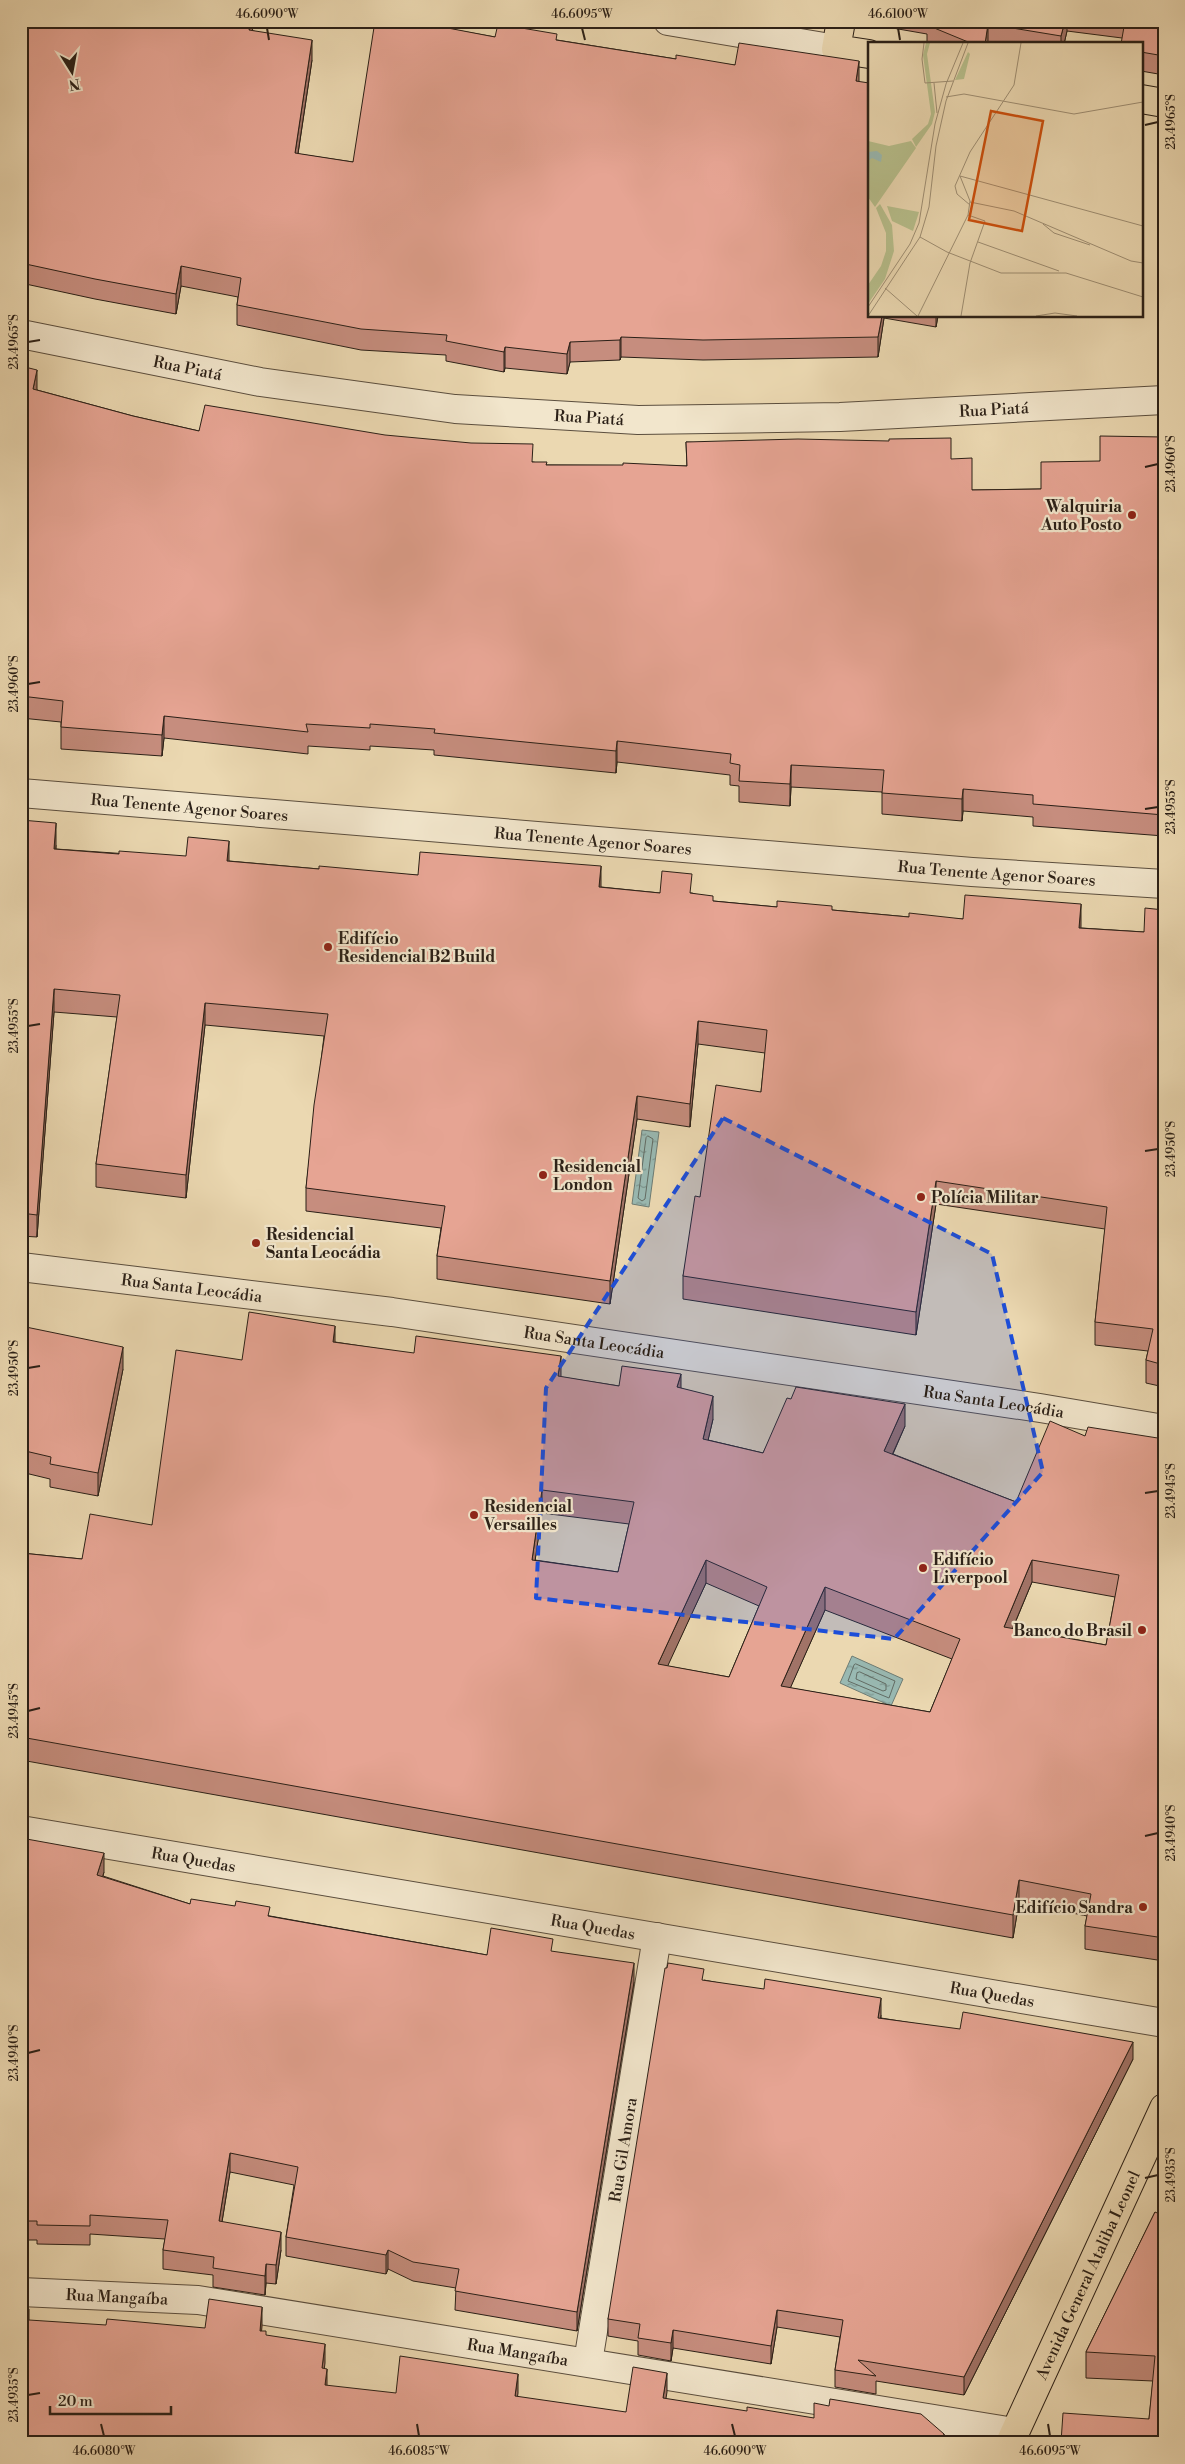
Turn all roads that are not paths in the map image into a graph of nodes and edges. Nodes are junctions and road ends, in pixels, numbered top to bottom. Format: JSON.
{"nodes":[{"id":1,"x":668,"y":21,"type":"edge"},
{"id":2,"x":841,"y":21,"type":"edge"},
{"id":3,"x":836,"y":48,"type":"junction"},
{"id":4,"x":868,"y":54,"type":"edge"},
{"id":5,"x":1142,"y":99,"type":"edge"},
{"id":6,"x":1164,"y":103,"type":"edge"},
{"id":7,"x":21,"y":334,"type":"edge"},
{"id":8,"x":1164,"y":400,"type":"edge"},
{"id":9,"x":21,"y":793,"type":"edge"},
{"id":10,"x":1164,"y":884,"type":"edge"},
{"id":11,"x":21,"y":1267,"type":"edge"},
{"id":12,"x":1164,"y":1429,"type":"edge"},
{"id":13,"x":21,"y":1830,"type":"edge"},
{"id":14,"x":657,"y":1937,"type":"junction"},
{"id":15,"x":1164,"y":2023,"type":"edge"},
{"id":16,"x":1164,"y":2108,"type":"edge"},
{"id":17,"x":21,"y":2292,"type":"edge"},
{"id":18,"x":588,"y":2362,"type":"junction"},
{"id":19,"x":1012,"y":2437,"type":"edge"}],
"edges":[{"from":1,"to":3,"type":"street"},
{"from":2,"to":3,"type":"main road"},
{"from":3,"to":4,"type":"main road"},
{"from":5,"to":6,"type":"main road"},
{"from":7,"to":8,"type":"street","name":"Rua Piatá"},
{"from":9,"to":10,"type":"street","name":"Rua Tenente Agenor Soares"},
{"from":11,"to":12,"type":"street","name":"Rua Santa Leocádia"},
{"from":13,"to":14,"type":"street","name":"Rua Quedas"},
{"from":14,"to":15,"type":"street","name":"Rua Quedas"},
{"from":14,"to":18,"type":"street","name":"Rua Gil Amora"},
{"from":16,"to":19,"type":"main road","name":"Avenida General Ataliba Leonel"},
{"from":17,"to":18,"type":"street","name":"Rua Mangaíba"},
{"from":18,"to":19,"type":"street","name":"Rua Mangaíba"}]}
